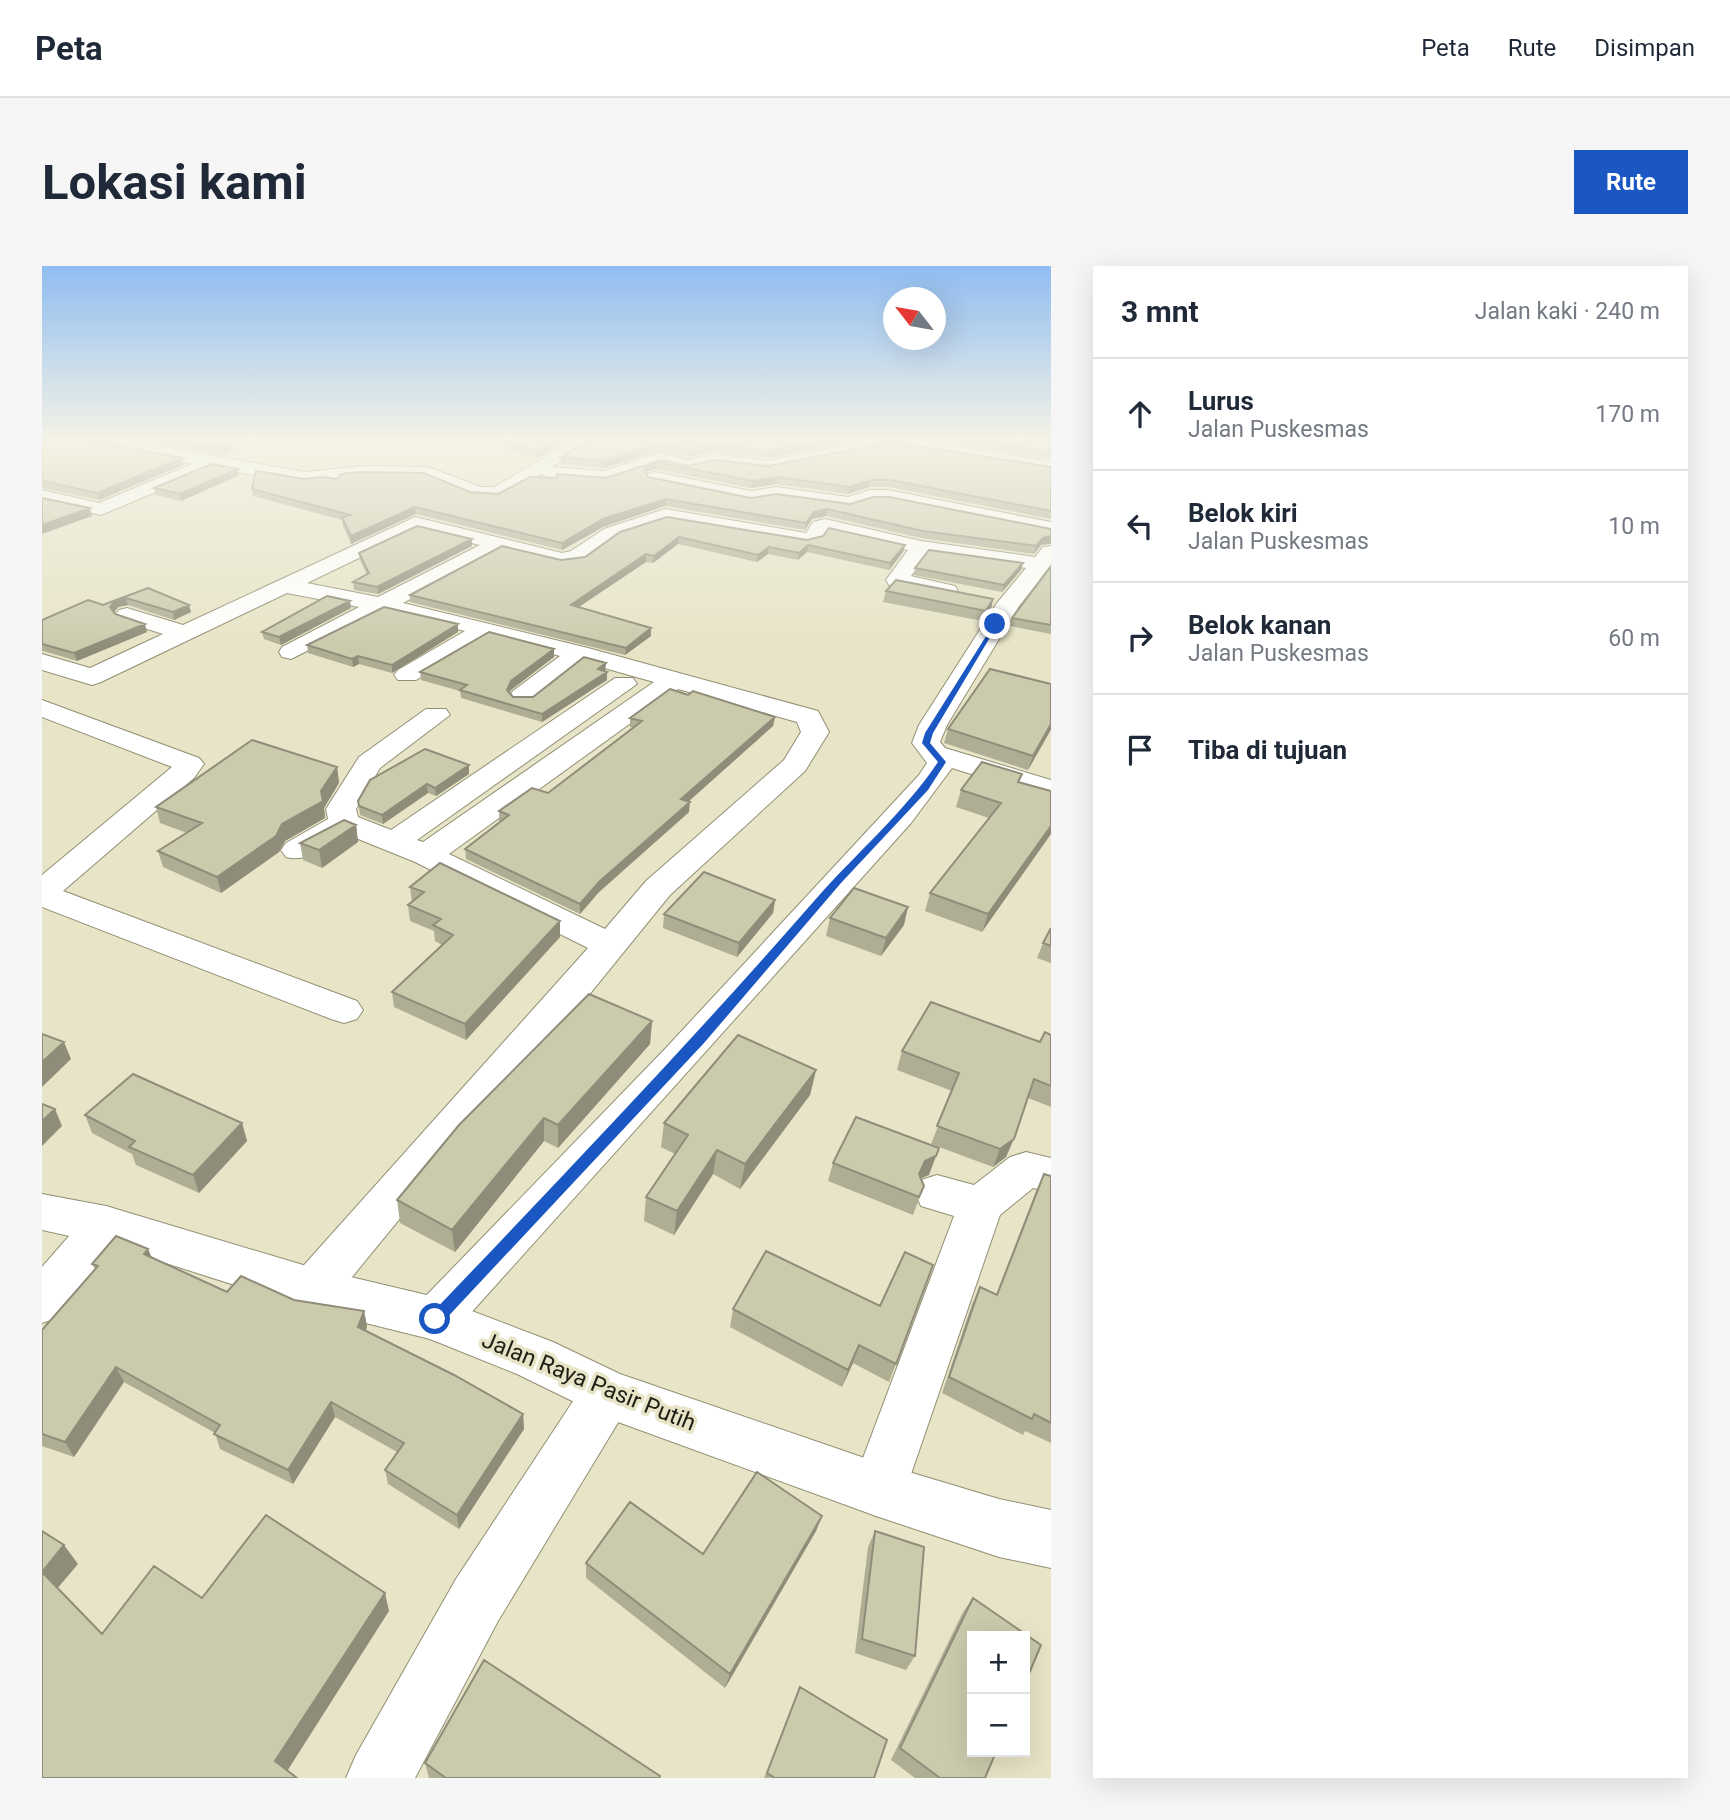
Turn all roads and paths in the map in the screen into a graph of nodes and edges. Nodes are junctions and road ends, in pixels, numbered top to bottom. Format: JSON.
{"nodes":[{"id":1,"x":952,"y":509,"type":"edge"},
{"id":2,"x":1051,"y":528,"type":"edge"},
{"id":3,"x":496,"y":545,"type":"junction"},
{"id":4,"x":921,"y":547,"type":"junction"},
{"id":5,"x":1040,"y":557,"type":"edge"},
{"id":6,"x":283,"y":585,"type":"junction"},
{"id":7,"x":986,"y":598,"type":"junction"},
{"id":8,"x":380,"y":604,"type":"junction"},
{"id":9,"x":127,"y":615,"type":"edge"},
{"id":10,"x":486,"y":629,"type":"junction"},
{"id":11,"x":182,"y":632,"type":"junction"},
{"id":12,"x":291,"y":652,"type":"dead end"},
{"id":13,"x":579,"y":653,"type":"junction"},
{"id":14,"x":42,"y":662,"type":"edge"},
{"id":15,"x":639,"y":673,"type":"junction"},
{"id":16,"x":407,"y":675,"type":"dead end"},
{"id":17,"x":672,"y":682,"type":"junction"},
{"id":18,"x":522,"y":697,"type":"edge"},
{"id":19,"x":42,"y":708,"type":"edge"},
{"id":20,"x":436,"y":715,"type":"dead end"},
{"id":21,"x":936,"y":754,"type":"junction"},
{"id":22,"x":1051,"y":790,"type":"edge"},
{"id":23,"x":344,"y":822,"type":"junction"},
{"id":24,"x":392,"y":843,"type":"junction"},
{"id":25,"x":297,"y":850,"type":"dead end"},
{"id":26,"x":426,"y":855,"type":"junction"},
{"id":27,"x":42,"y":893,"type":"edge"},
{"id":28,"x":608,"y":944,"type":"junction"},
{"id":29,"x":344,"y":1010,"type":"dead end"},
{"id":30,"x":1051,"y":1175,"type":"edge"},
{"id":31,"x":42,"y":1212,"type":"edge"},
{"id":32,"x":106,"y":1225,"type":"junction"},
{"id":33,"x":313,"y":1289,"type":"junction"},
{"id":34,"x":42,"y":1302,"type":"edge"},
{"id":35,"x":435,"y":1319,"type":"junction"},
{"id":36,"x":607,"y":1394,"type":"junction"},
{"id":37,"x":879,"y":1490,"type":"junction"},
{"id":38,"x":1051,"y":1539,"type":"edge"},
{"id":39,"x":379,"y":1778,"type":"edge"}],
"edges":[{"from":1,"to":2,"type":"street"},
{"from":3,"to":4,"type":"street"},
{"from":3,"to":6,"type":"street"},
{"from":3,"to":8,"type":"street"},
{"from":4,"to":5,"type":"street"},
{"from":4,"to":7,"type":"street"},
{"from":5,"to":7,"type":"street"},
{"from":6,"to":8,"type":"street"},
{"from":6,"to":11,"type":"street"},
{"from":7,"to":21,"type":"street"},
{"from":8,"to":10,"type":"street"},
{"from":8,"to":12,"type":"street"},
{"from":9,"to":11,"type":"street"},
{"from":10,"to":13,"type":"street"},
{"from":10,"to":16,"type":"street"},
{"from":11,"to":14,"type":"street"},
{"from":13,"to":15,"type":"street"},
{"from":13,"to":18,"type":"street"},
{"from":15,"to":17,"type":"street"},
{"from":15,"to":24,"type":"street"},
{"from":17,"to":26,"type":"street"},
{"from":17,"to":28,"type":"street"},
{"from":19,"to":27,"type":"street"},
{"from":20,"to":23,"type":"street"},
{"from":21,"to":22,"type":"street"},
{"from":21,"to":35,"type":"street"},
{"from":23,"to":24,"type":"street"},
{"from":23,"to":25,"type":"street"},
{"from":24,"to":26,"type":"street"},
{"from":26,"to":28,"type":"street"},
{"from":27,"to":29,"type":"street"},
{"from":28,"to":33,"type":"street"},
{"from":30,"to":37,"type":"street"},
{"from":31,"to":32,"type":"street","name":"Jalan Raya Pasir Putih"},
{"from":32,"to":33,"type":"street","name":"Jalan Raya Pasir Putih"},
{"from":32,"to":34,"type":"street"},
{"from":33,"to":35,"type":"street","name":"Jalan Raya Pasir Putih"},
{"from":35,"to":36,"type":"street","name":"Jalan Raya Pasir Putih"},
{"from":36,"to":37,"type":"street","name":"Jalan Raya Pasir Putih"},
{"from":36,"to":39,"type":"street"},
{"from":37,"to":38,"type":"street","name":"Jalan Raya Pasir Putih"}]}
